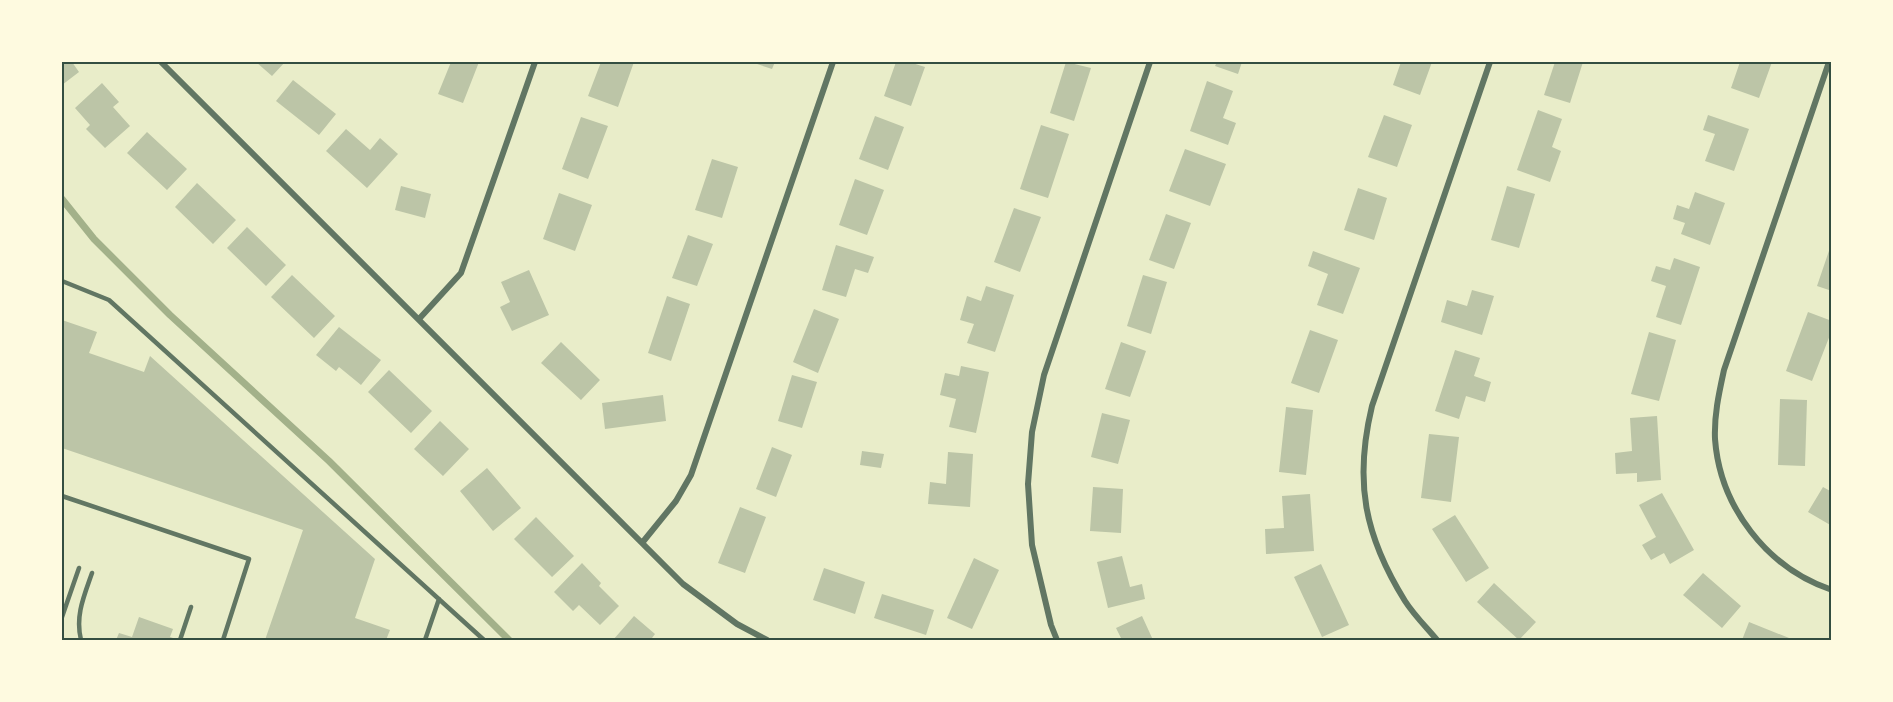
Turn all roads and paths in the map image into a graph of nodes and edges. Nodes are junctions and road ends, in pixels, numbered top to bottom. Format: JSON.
{"nodes":[{"id":1,"x":161,"y":62,"type":"edge"},
{"id":2,"x":535,"y":62,"type":"edge"},
{"id":3,"x":833,"y":62,"type":"edge"},
{"id":4,"x":1150,"y":62,"type":"edge"},
{"id":5,"x":1490,"y":62,"type":"edge"},
{"id":6,"x":1829,"y":62,"type":"edge"},
{"id":7,"x":62,"y":281,"type":"edge"},
{"id":8,"x":419,"y":319,"type":"junction"},
{"id":9,"x":62,"y":496,"type":"edge"},
{"id":10,"x":642,"y":543,"type":"junction"},
{"id":11,"x":79,"y":568,"type":"dead end"},
{"id":12,"x":92,"y":573,"type":"dead end"},
{"id":13,"x":1832,"y":590,"type":"edge"},
{"id":14,"x":439,"y":599,"type":"junction"},
{"id":15,"x":191,"y":607,"type":"dead end"},
{"id":16,"x":62,"y":617,"type":"edge"},
{"id":17,"x":81,"y":640,"type":"edge"},
{"id":18,"x":180,"y":640,"type":"edge"},
{"id":19,"x":223,"y":640,"type":"edge"},
{"id":20,"x":425,"y":640,"type":"edge"},
{"id":21,"x":484,"y":640,"type":"edge"},
{"id":22,"x":767,"y":640,"type":"edge"},
{"id":23,"x":1057,"y":640,"type":"edge"},
{"id":24,"x":1437,"y":640,"type":"edge"}],
"edges":[{"from":1,"to":8,"type":"street"},
{"from":2,"to":8,"type":"street"},
{"from":3,"to":10,"type":"street"},
{"from":4,"to":23,"type":"street"},
{"from":5,"to":24,"type":"street"},
{"from":6,"to":13,"type":"street"},
{"from":7,"to":14,"type":"lane"},
{"from":8,"to":10,"type":"street"},
{"from":9,"to":19,"type":"lane"},
{"from":10,"to":22,"type":"street"},
{"from":11,"to":16,"type":"lane"},
{"from":12,"to":17,"type":"lane"},
{"from":14,"to":20,"type":"lane"},
{"from":14,"to":21,"type":"lane"},
{"from":15,"to":18,"type":"lane"}]}
